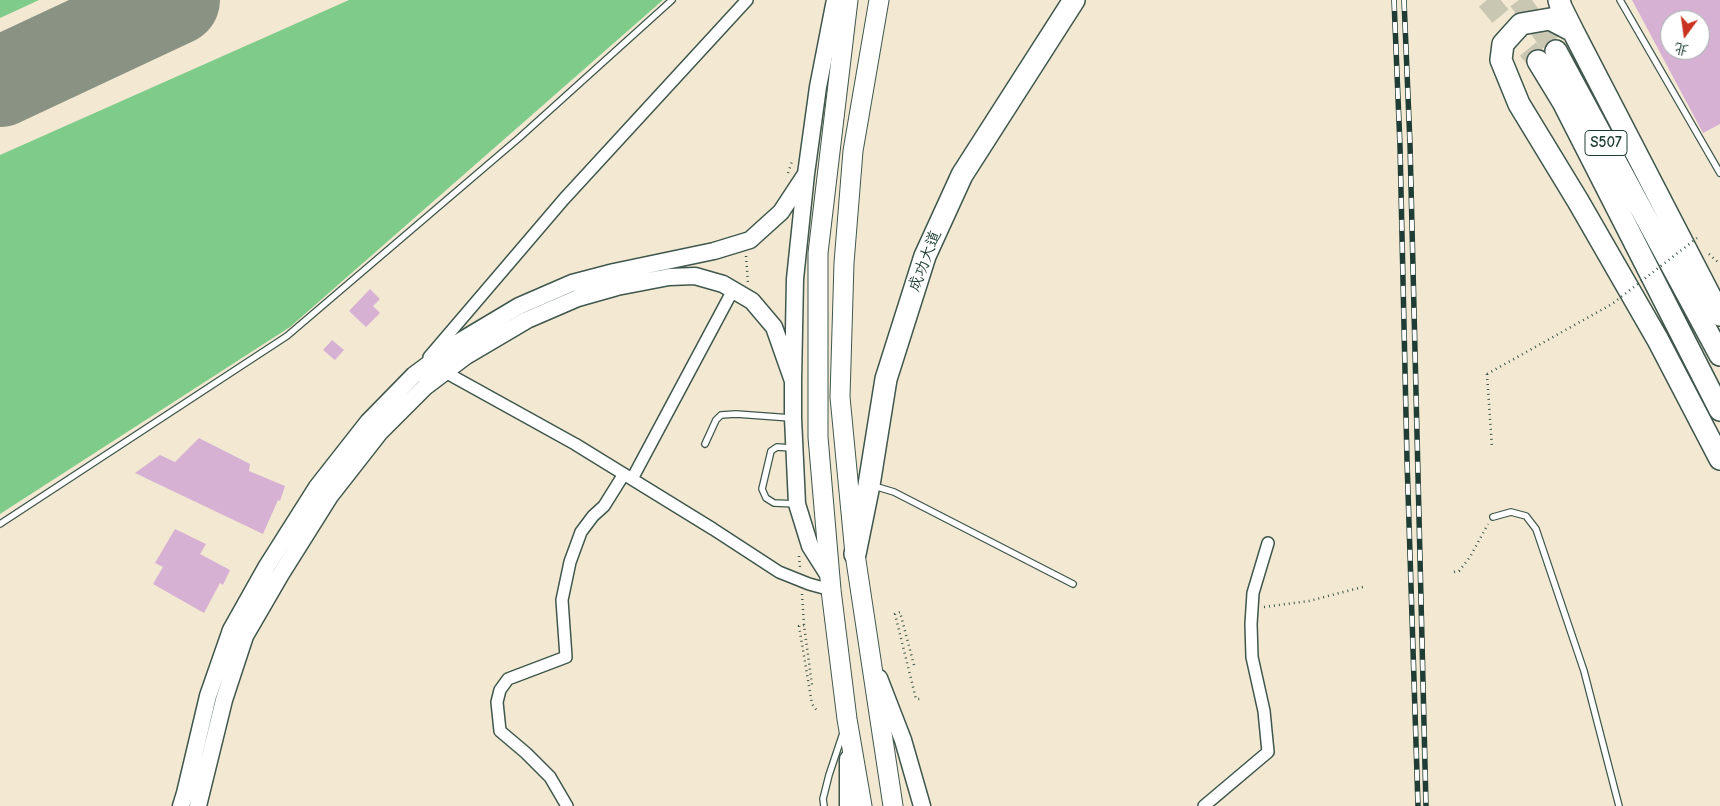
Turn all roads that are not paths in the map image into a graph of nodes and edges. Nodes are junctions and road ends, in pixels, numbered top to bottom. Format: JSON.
{"nodes":[{"id":1,"x":672,"y":0,"type":"edge"},
{"id":2,"x":748,"y":0,"type":"edge"},
{"id":3,"x":835,"y":0,"type":"edge"},
{"id":4,"x":848,"y":0,"type":"edge"},
{"id":5,"x":879,"y":0,"type":"edge"},
{"id":6,"x":1074,"y":0,"type":"edge"},
{"id":7,"x":1559,"y":0,"type":"edge"},
{"id":8,"x":1620,"y":0,"type":"edge"},
{"id":9,"x":1573,"y":31,"type":"junction"},
{"id":10,"x":1720,"y":172,"type":"edge"},
{"id":11,"x":806,"y":174,"type":"junction"},
{"id":12,"x":741,"y":287,"type":"junction"},
{"id":13,"x":1720,"y":315,"type":"edge"},
{"id":14,"x":1720,"y":355,"type":"edge"},
{"id":15,"x":445,"y":372,"type":"junction"},
{"id":16,"x":414,"y":375,"type":"junction"},
{"id":17,"x":793,"y":381,"type":"junction"},
{"id":18,"x":1720,"y":410,"type":"edge"},
{"id":19,"x":793,"y":418,"type":"junction"},
{"id":20,"x":704,"y":444,"type":"dead end"},
{"id":21,"x":794,"y":448,"type":"junction"},
{"id":22,"x":1720,"y":459,"type":"edge"},
{"id":23,"x":628,"y":477,"type":"junction"},
{"id":24,"x":869,"y":485,"type":"junction"},
{"id":25,"x":797,"y":504,"type":"junction"},
{"id":26,"x":1493,"y":517,"type":"road end"},
{"id":27,"x":0,"y":524,"type":"edge"},
{"id":28,"x":1268,"y":543,"type":"dead end"},
{"id":29,"x":855,"y":554,"type":"junction"},
{"id":30,"x":830,"y":583,"type":"junction"},
{"id":31,"x":1073,"y":584,"type":"dead end"},
{"id":32,"x":871,"y":658,"type":"junction"},
{"id":33,"x":847,"y":719,"type":"junction"},
{"id":34,"x":181,"y":806,"type":"edge"},
{"id":35,"x":198,"y":806,"type":"edge"},
{"id":36,"x":567,"y":806,"type":"edge"},
{"id":37,"x":824,"y":806,"type":"edge"},
{"id":38,"x":848,"y":806,"type":"edge"},
{"id":39,"x":862,"y":806,"type":"edge"},
{"id":40,"x":893,"y":806,"type":"edge"},
{"id":41,"x":922,"y":806,"type":"edge"},
{"id":42,"x":1204,"y":806,"type":"edge"},
{"id":43,"x":1619,"y":806,"type":"edge"}],
"edges":[{"from":1,"to":27,"type":"lane"},
{"from":2,"to":16,"type":"street"},
{"from":3,"to":11,"type":"main road"},
{"from":4,"to":30,"type":"main road"},
{"from":5,"to":29,"type":"main road"},
{"from":6,"to":24,"type":"highway","name":"成功大道"},
{"from":7,"to":9,"type":"highway"},
{"from":8,"to":10,"type":"lane"},
{"from":9,"to":13,"type":"highway"},
{"from":9,"to":22,"type":"highway"},
{"from":11,"to":16,"type":"main road"},
{"from":11,"to":17,"type":"main road"},
{"from":12,"to":15,"type":"main road"},
{"from":12,"to":17,"type":"main road"},
{"from":12,"to":23,"type":"street"},
{"from":14,"to":18,"type":"highway","number":"S507"},
{"from":15,"to":23,"type":"street"},
{"from":15,"to":35,"type":"main road"},
{"from":16,"to":34,"type":"main road"},
{"from":17,"to":19,"type":"main road"},
{"from":19,"to":20,"type":"lane"},
{"from":19,"to":21,"type":"main road"},
{"from":21,"to":25,"type":"main road"},
{"from":21,"to":25,"type":"lane"},
{"from":23,"to":30,"type":"street"},
{"from":23,"to":36,"type":"street"},
{"from":24,"to":29,"type":"highway","name":"成功大道"},
{"from":24,"to":31,"type":"lane"},
{"from":25,"to":30,"type":"main road"},
{"from":26,"to":43,"type":"lane"},
{"from":28,"to":42,"type":"street"},
{"from":29,"to":32,"type":"main road"},
{"from":30,"to":33,"type":"main road"},
{"from":32,"to":40,"type":"main road"},
{"from":32,"to":41,"type":"main road"},
{"from":33,"to":37,"type":"lane"},
{"from":33,"to":38,"type":"main road"},
{"from":33,"to":39,"type":"main road"}]}
